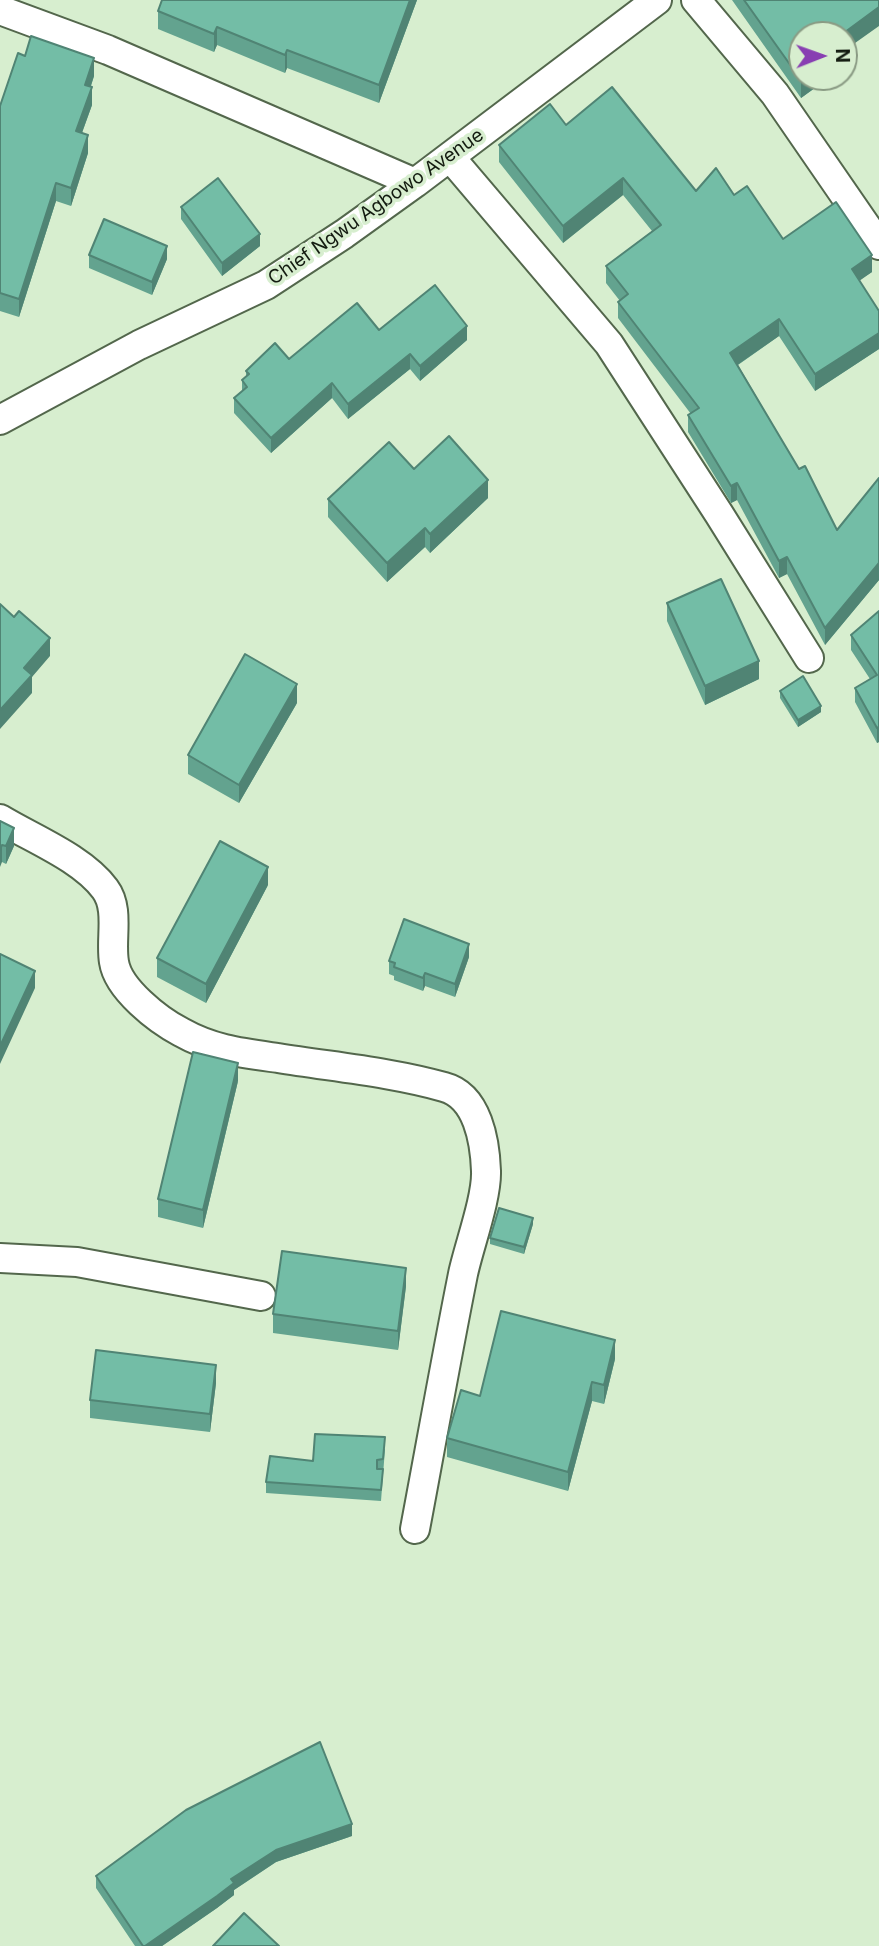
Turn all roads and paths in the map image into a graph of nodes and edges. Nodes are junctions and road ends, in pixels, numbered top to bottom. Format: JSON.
{"nodes":[{"id":1,"x":656,"y":0,"type":"edge"},
{"id":2,"x":696,"y":0,"type":"edge"},
{"id":3,"x":0,"y":10,"type":"edge"},
{"id":4,"x":450,"y":157,"type":"junction"},
{"id":5,"x":415,"y":183,"type":"junction"},
{"id":6,"x":879,"y":245,"type":"edge"},
{"id":7,"x":0,"y":420,"type":"edge"},
{"id":8,"x":809,"y":658,"type":"dead end"},
{"id":9,"x":0,"y":820,"type":"edge"},
{"id":10,"x":0,"y":1258,"type":"edge"},
{"id":11,"x":261,"y":1296,"type":"dead end"},
{"id":12,"x":415,"y":1529,"type":"dead end"}],
"edges":[{"from":1,"to":4,"type":"street","name":"Chief Ngwu Agbowo Avenue"},
{"from":2,"to":6,"type":"street"},
{"from":3,"to":5,"type":"street"},
{"from":4,"to":5,"type":"street","name":"Chief Ngwu Agbowo Avenue"},
{"from":4,"to":8,"type":"street"},
{"from":5,"to":7,"type":"street","name":"Chief Ngwu Agbowo Avenue"},
{"from":9,"to":12,"type":"street"},
{"from":10,"to":11,"type":"street"}]}
